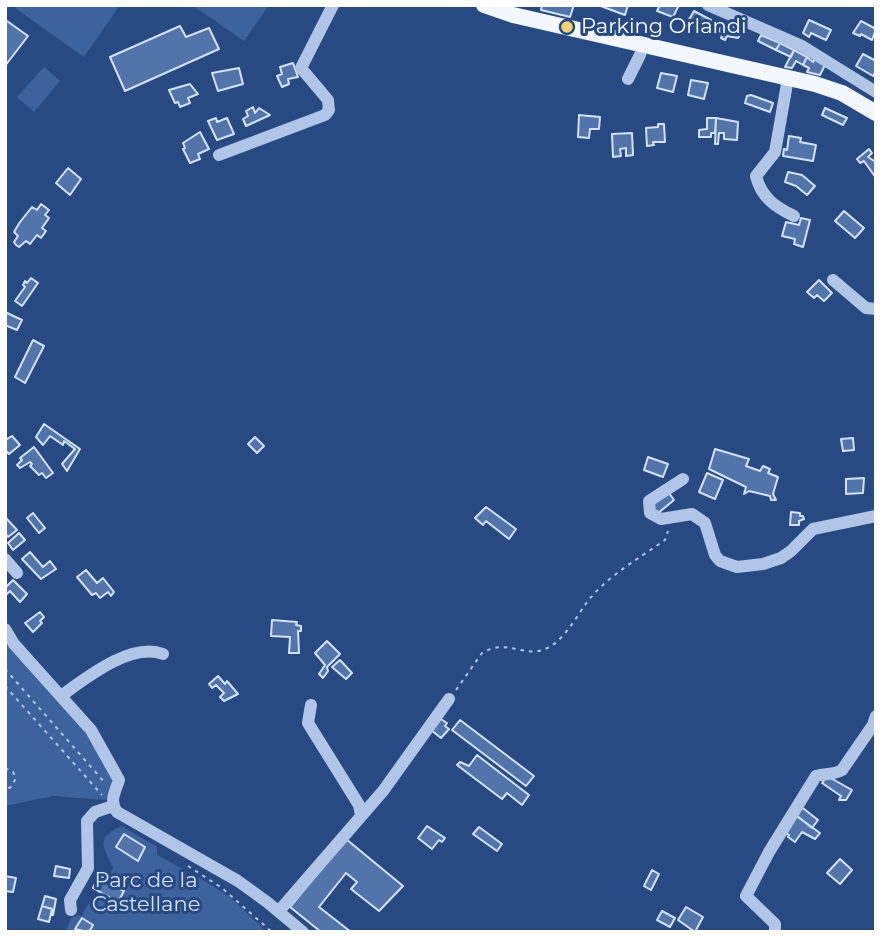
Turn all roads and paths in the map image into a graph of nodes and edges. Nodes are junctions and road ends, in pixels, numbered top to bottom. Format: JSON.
{"nodes":[{"id":1,"x":333,"y":5,"type":"edge"},
{"id":2,"x":484,"y":5,"type":"edge"},
{"id":3,"x":708,"y":5,"type":"edge"},
{"id":4,"x":788,"y":78,"type":"junction"},
{"id":5,"x":876,"y":92,"type":"edge"},
{"id":6,"x":876,"y":113,"type":"edge"},
{"id":7,"x":219,"y":155,"type":"dead end"},
{"id":8,"x":794,"y":216,"type":"dead end"},
{"id":9,"x":833,"y":280,"type":"dead end"},
{"id":10,"x":876,"y":309,"type":"edge"},
{"id":11,"x":683,"y":479,"type":"dead end"},
{"id":12,"x":876,"y":516,"type":"edge"},
{"id":13,"x":666,"y":518,"type":"junction"},
{"id":14,"x":5,"y":558,"type":"edge"},
{"id":15,"x":17,"y":573,"type":"dead end"},
{"id":16,"x":5,"y":629,"type":"edge"},
{"id":17,"x":163,"y":654,"type":"dead end"},
{"id":18,"x":5,"y":669,"type":"edge"},
{"id":19,"x":5,"y":686,"type":"edge"},
{"id":20,"x":61,"y":696,"type":"junction"},
{"id":21,"x":449,"y":699,"type":"joint"},
{"id":22,"x":311,"y":705,"type":"dead end"},
{"id":23,"x":876,"y":716,"type":"edge"},
{"id":24,"x":5,"y":768,"type":"edge"},
{"id":25,"x":5,"y":790,"type":"edge"},
{"id":26,"x":112,"y":803,"type":"junction"},
{"id":27,"x":361,"y":816,"type":"junction"},
{"id":28,"x":179,"y":861,"type":"dead end"},
{"id":29,"x":71,"y":910,"type":"dead end"},
{"id":30,"x":279,"y":911,"type":"junction"},
{"id":31,"x":272,"y":932,"type":"edge"},
{"id":32,"x":303,"y":932,"type":"edge"},
{"id":33,"x":775,"y":932,"type":"edge"}],
"edges":[{"from":1,"to":7,"type":"street"},
{"from":2,"to":4,"type":"main road"},
{"from":3,"to":5,"type":"street"},
{"from":4,"to":6,"type":"main road"},
{"from":4,"to":8,"type":"street"},
{"from":9,"to":10,"type":"street"},
{"from":11,"to":13,"type":"street"},
{"from":12,"to":13,"type":"street"},
{"from":13,"to":21,"type":"path"},
{"from":14,"to":15,"type":"street"},
{"from":16,"to":20,"type":"street"},
{"from":17,"to":20,"type":"street"},
{"from":18,"to":26,"type":"path"},
{"from":19,"to":26,"type":"path"},
{"from":20,"to":26,"type":"street"},
{"from":21,"to":27,"type":"street"},
{"from":22,"to":27,"type":"street"},
{"from":23,"to":33,"type":"street"},
{"from":24,"to":25,"type":"path"},
{"from":26,"to":29,"type":"street"},
{"from":26,"to":30,"type":"street"},
{"from":27,"to":30,"type":"street"},
{"from":28,"to":31,"type":"path"},
{"from":30,"to":32,"type":"street"}]}
